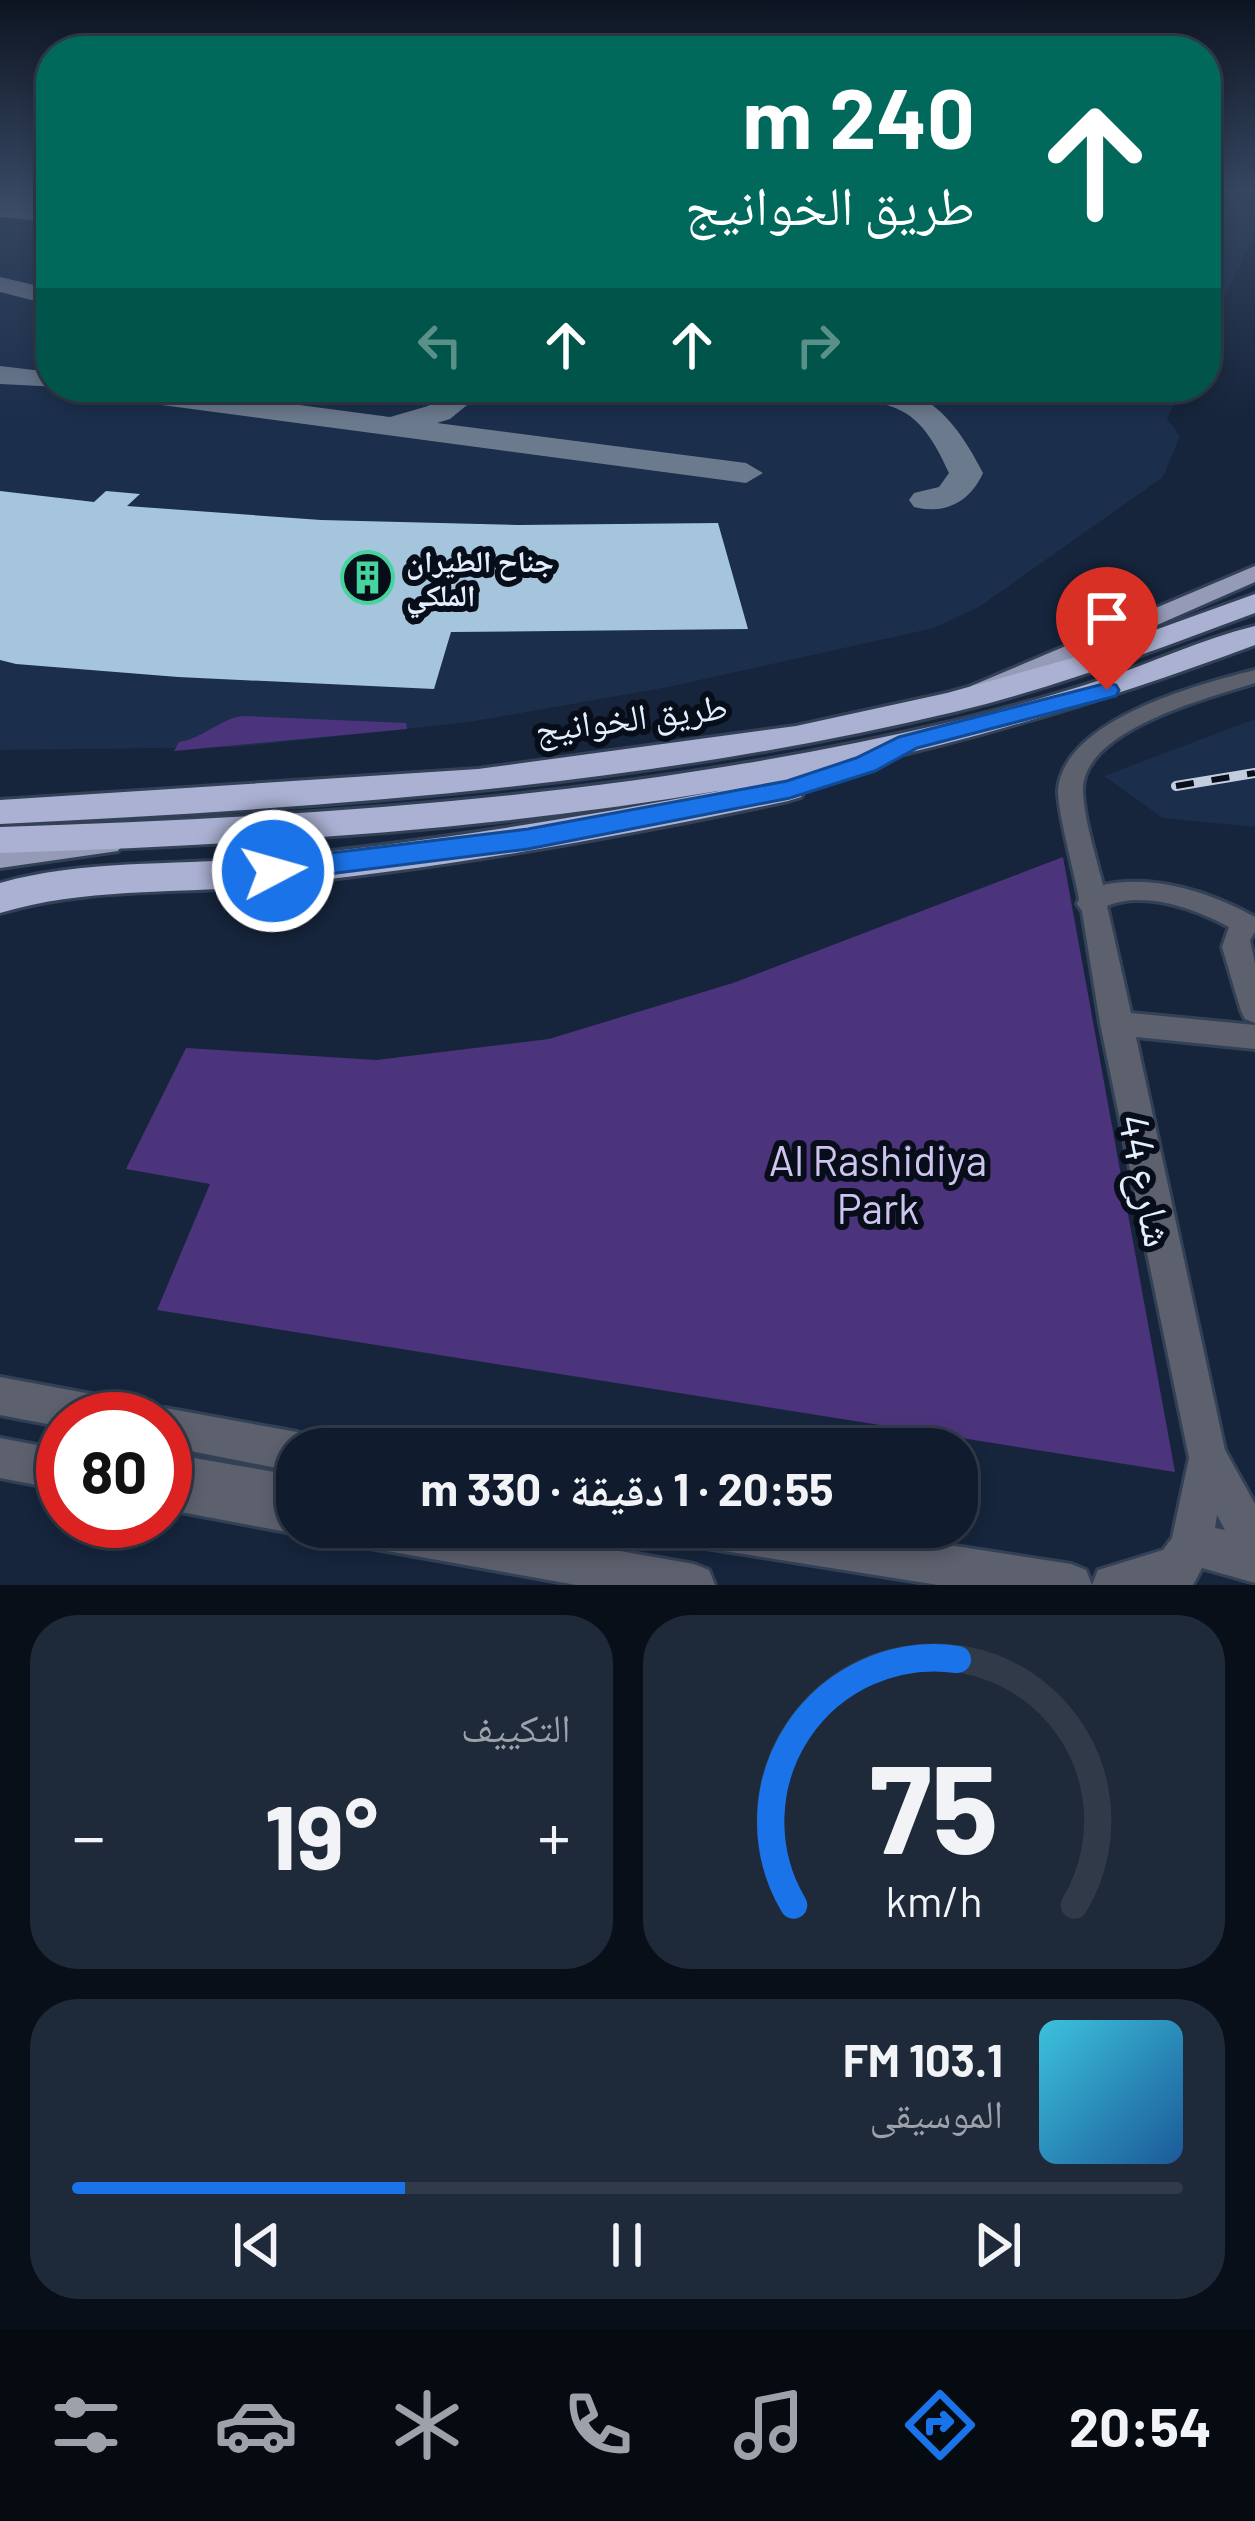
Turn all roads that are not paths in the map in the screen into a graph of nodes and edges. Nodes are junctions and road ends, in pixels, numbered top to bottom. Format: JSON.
{"nodes":[{"id":1,"x":1255,"y":573,"type":"edge"},
{"id":2,"x":1255,"y":603,"type":"edge"},
{"id":3,"x":1255,"y":635,"type":"edge"},
{"id":4,"x":1255,"y":650,"type":"edge"},
{"id":5,"x":1150,"y":676,"type":"junction"},
{"id":6,"x":1255,"y":676,"type":"edge"},
{"id":7,"x":976,"y":695,"type":"junction"},
{"id":8,"x":908,"y":742,"type":"junction"},
{"id":9,"x":0,"y":800,"type":"edge"},
{"id":10,"x":194,"y":800,"type":"junction"},
{"id":11,"x":0,"y":812,"type":"edge"},
{"id":12,"x":139,"y":836,"type":"junction"},
{"id":13,"x":0,"y":840,"type":"edge"},
{"id":14,"x":0,"y":857,"type":"edge"},
{"id":15,"x":0,"y":898,"type":"edge"},
{"id":16,"x":1090,"y":904,"type":"junction"},
{"id":17,"x":1250,"y":923,"type":"edge"},
{"id":18,"x":1255,"y":1011,"type":"edge"},
{"id":19,"x":1114,"y":1023,"type":"junction"},
{"id":20,"x":1255,"y":1037,"type":"edge"},
{"id":21,"x":0,"y":1396,"type":"edge"},
{"id":22,"x":36,"y":1403,"type":"edge"},
{"id":23,"x":192,"y":1432,"type":"edge"},
{"id":24,"x":276,"y":1448,"type":"edge"},
{"id":25,"x":1207,"y":1455,"type":"junction"},
{"id":26,"x":0,"y":1458,"type":"edge"},
{"id":27,"x":36,"y":1465,"type":"edge"},
{"id":28,"x":192,"y":1478,"type":"edge"},
{"id":29,"x":276,"y":1492,"type":"edge"},
{"id":30,"x":192,"y":1494,"type":"edge"},
{"id":31,"x":276,"y":1510,"type":"edge"},
{"id":32,"x":1255,"y":1546,"type":"edge"},
{"id":33,"x":484,"y":1548,"type":"edge"},
{"id":34,"x":834,"y":1548,"type":"edge"},
{"id":35,"x":1255,"y":1562,"type":"edge"},
{"id":36,"x":1179,"y":1567,"type":"edge"},
{"id":37,"x":694,"y":1585,"type":"edge"},
{"id":38,"x":1071,"y":1585,"type":"edge"},
{"id":39,"x":1113,"y":1585,"type":"edge"}],
"edges":[{"from":1,"to":7,"type":"main road"},
{"from":2,"to":7,"type":"highway","name":"طريق الخوانيج"},
{"from":3,"to":5,"type":"highway","name":"طريق الخوانيج"},
{"from":4,"to":5,"type":"highway"},
{"from":5,"to":8,"type":"highway","name":"طريق الخوانيج"},
{"from":6,"to":16,"type":"street","name":"شارع 44"},
{"from":7,"to":10,"type":"highway","name":"طريق الخوانيج"},
{"from":8,"to":12,"type":"highway","name":"طريق الخوانيج"},
{"from":8,"to":15,"type":"highway"},
{"from":9,"to":10,"type":"main road"},
{"from":10,"to":11,"type":"highway","name":"طريق الخوانيج"},
{"from":12,"to":13,"type":"highway","name":"طريق الخوانيج"},
{"from":12,"to":14,"type":"main road"},
{"from":16,"to":17,"type":"street"},
{"from":16,"to":19,"type":"street","name":"شارع 44"},
{"from":17,"to":18,"type":"street"},
{"from":19,"to":20,"type":"street"},
{"from":19,"to":25,"type":"street","name":"شارع 44"},
{"from":21,"to":22,"type":"street"},
{"from":23,"to":24,"type":"street"},
{"from":25,"to":32,"type":"street","name":"شارع 44"},
{"from":25,"to":36,"type":"street","name":"شارع 44"},
{"from":26,"to":27,"type":"street"},
{"from":28,"to":29,"type":"street"},
{"from":30,"to":31,"type":"street"},
{"from":33,"to":37,"type":"street"},
{"from":34,"to":38,"type":"street"},
{"from":35,"to":36,"type":"street"},
{"from":36,"to":39,"type":"street"}]}
